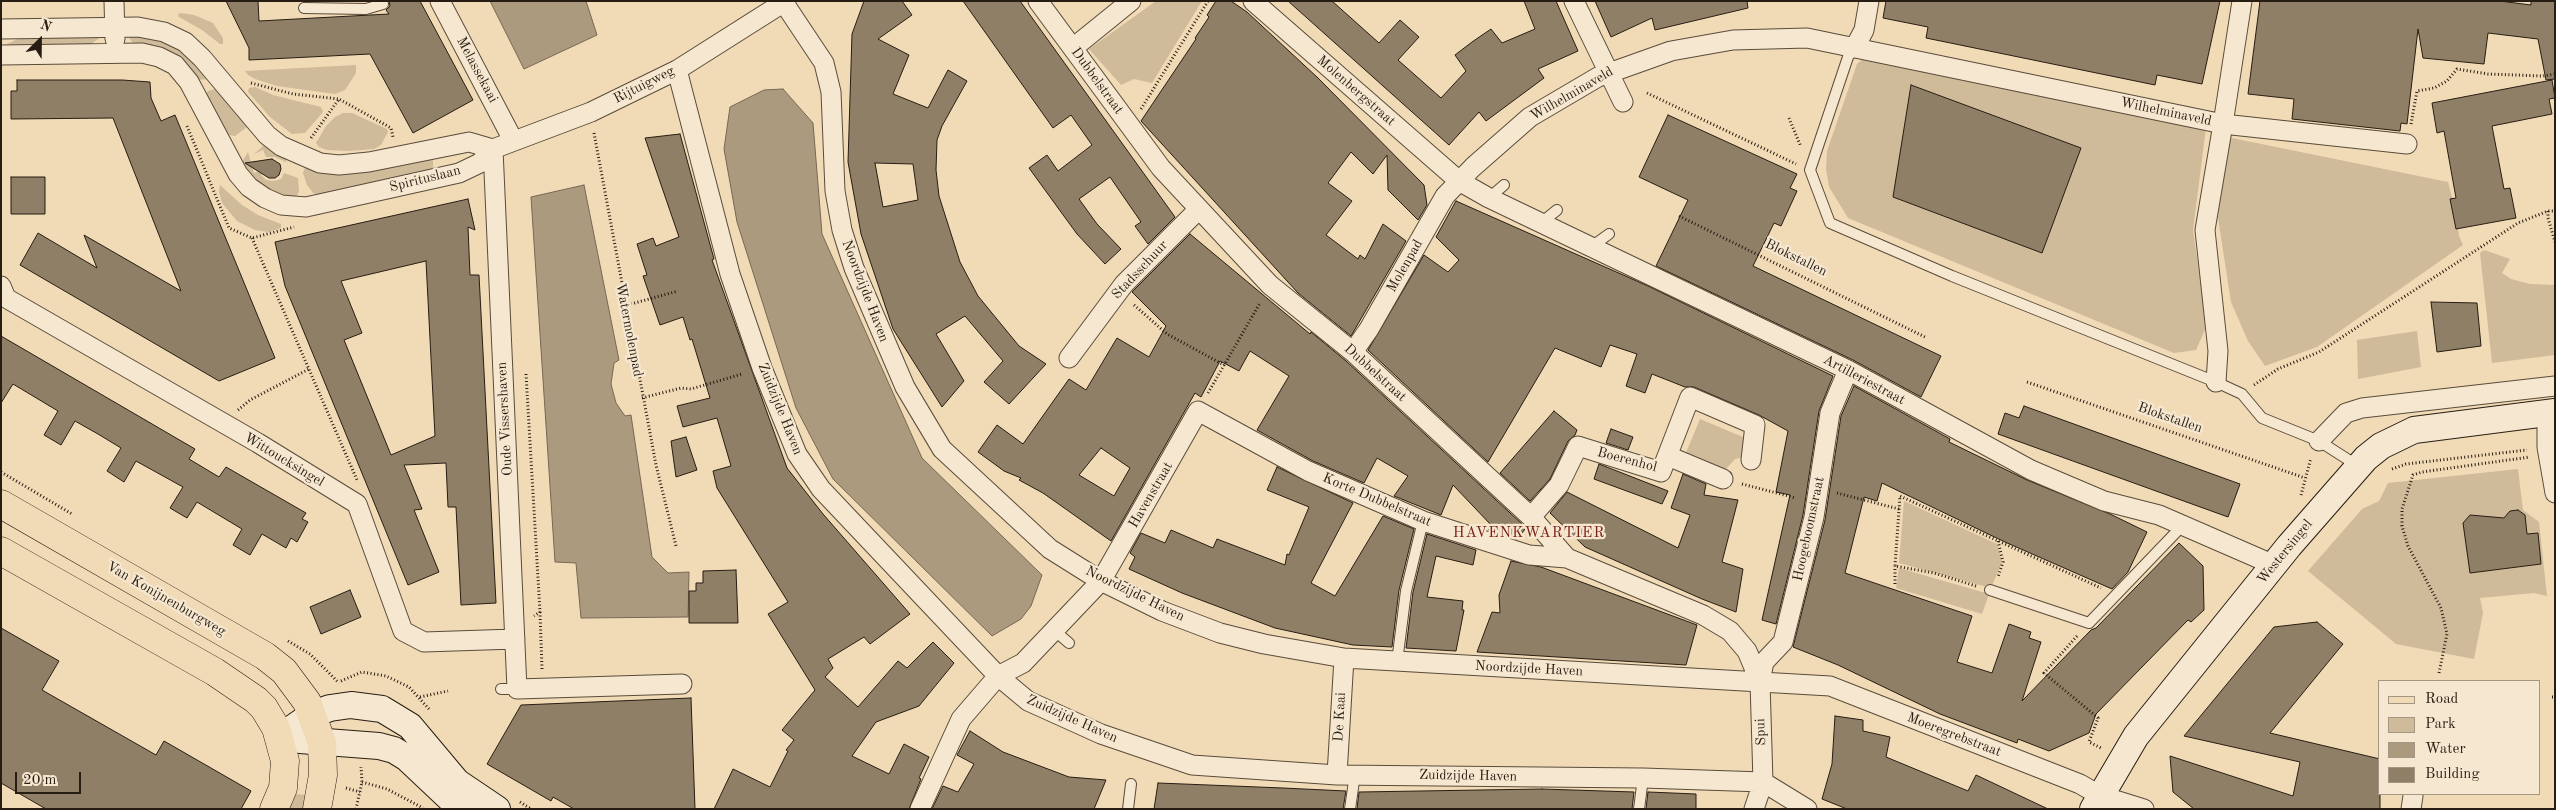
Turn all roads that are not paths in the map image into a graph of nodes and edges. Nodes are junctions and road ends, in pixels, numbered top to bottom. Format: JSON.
{"nodes":[{"id":1,"x":114,"y":1,"type":"edge"},
{"id":2,"x":440,"y":1,"type":"edge"},
{"id":3,"x":1038,"y":1,"type":"edge"},
{"id":4,"x":1131,"y":1,"type":"edge"},
{"id":5,"x":1253,"y":1,"type":"edge"},
{"id":6,"x":1574,"y":1,"type":"edge"},
{"id":7,"x":1869,"y":1,"type":"edge"},
{"id":8,"x":2242,"y":1,"type":"edge"},
{"id":9,"x":785,"y":2,"type":"edge"},
{"id":10,"x":383,"y":4,"type":"dead end"},
{"id":11,"x":304,"y":8,"type":"dead end"},
{"id":12,"x":114,"y":27,"type":"junction"},
{"id":13,"x":1,"y":29,"type":"edge"},
{"id":14,"x":1855,"y":47,"type":"junction"},
{"id":15,"x":1073,"y":48,"type":"junction"},
{"id":16,"x":115,"y":53,"type":"junction"},
{"id":17,"x":1,"y":55,"type":"edge"},
{"id":18,"x":677,"y":70,"type":"junction"},
{"id":19,"x":1608,"y":72,"type":"junction"},
{"id":20,"x":1623,"y":102,"type":"dead end"},
{"id":21,"x":2223,"y":124,"type":"junction"},
{"id":22,"x":513,"y":140,"type":"junction"},
{"id":23,"x":2407,"y":144,"type":"road end"},
{"id":24,"x":493,"y":149,"type":"junction"},
{"id":25,"x":1459,"y":181,"type":"junction"},
{"id":26,"x":1504,"y":185,"type":"dead end"},
{"id":27,"x":1489,"y":198,"type":"junction"},
{"id":28,"x":1198,"y":210,"type":"junction"},
{"id":29,"x":1557,"y":210,"type":"dead end"},
{"id":30,"x":1541,"y":223,"type":"junction"},
{"id":31,"x":1609,"y":234,"type":"dead end"},
{"id":32,"x":1591,"y":247,"type":"junction"},
{"id":33,"x":1,"y":286,"type":"edge"},
{"id":34,"x":1353,"y":352,"type":"junction"},
{"id":35,"x":1069,"y":358,"type":"dead end"},
{"id":36,"x":1848,"y":370,"type":"junction"},
{"id":37,"x":2216,"y":382,"type":"junction"},
{"id":38,"x":2555,"y":386,"type":"edge"},
{"id":39,"x":1198,"y":411,"type":"joint"},
{"id":40,"x":2551,"y":412,"type":"edge"},
{"id":41,"x":2319,"y":441,"type":"junction"},
{"id":42,"x":1668,"y":456,"type":"junction"},
{"id":43,"x":1751,"y":460,"type":"dead end"},
{"id":44,"x":2358,"y":466,"type":"junction"},
{"id":45,"x":1723,"y":479,"type":"road end"},
{"id":46,"x":2555,"y":493,"type":"edge"},
{"id":47,"x":1,"y":504,"type":"edge"},
{"id":48,"x":1531,"y":517,"type":"junction"},
{"id":49,"x":1423,"y":521,"type":"junction"},
{"id":50,"x":2183,"y":525,"type":"junction"},
{"id":51,"x":1,"y":551,"type":"edge"},
{"id":52,"x":1567,"y":558,"type":"junction"},
{"id":53,"x":2274,"y":565,"type":"junction"},
{"id":54,"x":1101,"y":581,"type":"junction"},
{"id":55,"x":1990,"y":590,"type":"road end"},
{"id":56,"x":1055,"y":632,"type":"junction"},
{"id":57,"x":515,"y":639,"type":"junction"},
{"id":58,"x":1069,"y":643,"type":"dead end"},
{"id":59,"x":1344,"y":658,"type":"junction"},
{"id":60,"x":1397,"y":662,"type":"junction"},
{"id":61,"x":998,"y":676,"type":"junction"},
{"id":62,"x":1760,"y":682,"type":"junction"},
{"id":63,"x":682,"y":684,"type":"dead end"},
{"id":64,"x":313,"y":714,"type":"junction"},
{"id":65,"x":280,"y":737,"type":"junction"},
{"id":66,"x":322,"y":743,"type":"junction"},
{"id":67,"x":1346,"y":775,"type":"junction"},
{"id":68,"x":1643,"y":778,"type":"junction"},
{"id":69,"x":1763,"y":782,"type":"junction"},
{"id":70,"x":1131,"y":784,"type":"dead end"},
{"id":71,"x":2096,"y":802,"type":"edge"},
{"id":72,"x":274,"y":809,"type":"edge"},
{"id":73,"x":317,"y":809,"type":"edge"},
{"id":74,"x":461,"y":809,"type":"edge"},
{"id":75,"x":497,"y":809,"type":"edge"},
{"id":76,"x":920,"y":809,"type":"edge"},
{"id":77,"x":1128,"y":809,"type":"edge"},
{"id":78,"x":1350,"y":809,"type":"edge"},
{"id":79,"x":1639,"y":809,"type":"edge"},
{"id":80,"x":1754,"y":809,"type":"edge"},
{"id":81,"x":1807,"y":809,"type":"edge"},
{"id":82,"x":2144,"y":809,"type":"edge"}],
"edges":[{"from":1,"to":12,"type":"street"},
{"from":2,"to":22,"type":"street","name":"Melassekaai"},
{"from":3,"to":15,"type":"street","name":"Dubbelstraat"},
{"from":4,"to":15,"type":"street"},
{"from":5,"to":25,"type":"street","name":"Molenbergstraat"},
{"from":6,"to":19,"type":"street"},
{"from":7,"to":14,"type":"street"},
{"from":8,"to":21,"type":"street"},
{"from":9,"to":18,"type":"street","name":"Rijtuigweg"},
{"from":9,"to":54,"type":"street","name":"Noordzijde Haven"},
{"from":10,"to":11,"type":"lane"},
{"from":12,"to":13,"type":"street","name":"Spirituslaan"},
{"from":12,"to":16,"type":"street"},
{"from":12,"to":24,"type":"street","name":"Spirituslaan"},
{"from":14,"to":19,"type":"street","name":"Wilhelminaveld"},
{"from":14,"to":21,"type":"street","name":"Wilhelminaveld"},
{"from":14,"to":37,"type":"lane"},
{"from":15,"to":28,"type":"street","name":"Dubbelstraat"},
{"from":16,"to":17,"type":"street","name":"Spirituslaan"},
{"from":16,"to":24,"type":"street","name":"Spirituslaan"},
{"from":18,"to":22,"type":"street","name":"Rijtuigweg"},
{"from":18,"to":61,"type":"street","name":"Zuidzijde Haven"},
{"from":19,"to":20,"type":"street"},
{"from":19,"to":25,"type":"street","name":"Wilhelminaveld"},
{"from":21,"to":23,"type":"street"},
{"from":21,"to":37,"type":"street","name":"Wilhelminaveld"},
{"from":22,"to":24,"type":"street","name":"Rijtuigweg"},
{"from":24,"to":57,"type":"street","name":"Oude Vissershaven"},
{"from":25,"to":27,"type":"street","name":"Artilleriestraat"},
{"from":25,"to":34,"type":"street","name":"Molenpad"},
{"from":26,"to":27,"type":"lane"},
{"from":27,"to":30,"type":"street","name":"Artilleriestraat"},
{"from":28,"to":34,"type":"street","name":"Dubbelstraat"},
{"from":28,"to":35,"type":"street","name":"Stadsschuur"},
{"from":29,"to":30,"type":"lane"},
{"from":30,"to":32,"type":"street","name":"Artilleriestraat"},
{"from":31,"to":32,"type":"lane"},
{"from":32,"to":36,"type":"street","name":"Artilleriestraat"},
{"from":33,"to":57,"type":"street","name":"Wittoucksingel"},
{"from":34,"to":48,"type":"street","name":"Dubbelstraat"},
{"from":36,"to":50,"type":"street","name":"Artilleriestraat"},
{"from":36,"to":62,"type":"street","name":"Hoogeboomstraat"},
{"from":37,"to":41,"type":"lane"},
{"from":38,"to":41,"type":"street"},
{"from":39,"to":49,"type":"street","name":"Korte Dubbelstraat"},
{"from":39,"to":54,"type":"street","name":"Havenstraat"},
{"from":40,"to":44,"type":"main road","name":"Westersingel"},
{"from":40,"to":46,"type":"street"},
{"from":41,"to":44,"type":"lane"},
{"from":42,"to":43,"type":"street","name":"Boerenhol"},
{"from":42,"to":45,"type":"street","name":"Boerenhol"},
{"from":42,"to":48,"type":"street","name":"Boerenhol"},
{"from":44,"to":53,"type":"main road","name":"Westersingel"},
{"from":47,"to":64,"type":"main road","name":"Van Konijnenburgweg"},
{"from":48,"to":52,"type":"street","name":"Dubbelstraat"},
{"from":49,"to":52,"type":"street","name":"Korte Dubbelstraat"},
{"from":49,"to":60,"type":"lane"},
{"from":50,"to":53,"type":"street","name":"Artilleriestraat"},
{"from":50,"to":55,"type":"lane"},
{"from":51,"to":65,"type":"main road"},
{"from":52,"to":62,"type":"street","name":"Dubbelstraat"},
{"from":53,"to":71,"type":"main road","name":"Westersingel"},
{"from":54,"to":56,"type":"street","name":"Havenstraat"},
{"from":54,"to":59,"type":"street","name":"Noordzijde Haven"},
{"from":56,"to":58,"type":"lane"},
{"from":56,"to":61,"type":"street","name":"Havenstraat"},
{"from":57,"to":63,"type":"street","name":"Oude Vissershaven"},
{"from":59,"to":60,"type":"street","name":"Noordzijde Haven"},
{"from":59,"to":67,"type":"street","name":"De Kaai"},
{"from":60,"to":62,"type":"street","name":"Noordzijde Haven"},
{"from":61,"to":67,"type":"street","name":"Zuidzijde Haven"},
{"from":61,"to":76,"type":"street"},
{"from":62,"to":69,"type":"street","name":"Spui"},
{"from":62,"to":71,"type":"street","name":"Moeregrebstraat"},
{"from":64,"to":65,"type":"main road"},
{"from":64,"to":66,"type":"main road","name":"Van Konijnenburgweg"},
{"from":64,"to":75,"type":"main road"},
{"from":65,"to":66,"type":"main road"},
{"from":65,"to":72,"type":"main road"},
{"from":66,"to":73,"type":"main road","name":"Van Konijnenburgweg"},
{"from":66,"to":74,"type":"main road"},
{"from":67,"to":68,"type":"street","name":"Zuidzijde Haven"},
{"from":67,"to":78,"type":"lane"},
{"from":68,"to":69,"type":"street","name":"Zuidzijde Haven"},
{"from":68,"to":79,"type":"lane"},
{"from":69,"to":80,"type":"street"},
{"from":69,"to":81,"type":"street","name":"Zuidzijde Haven"},
{"from":70,"to":77,"type":"lane"},
{"from":71,"to":82,"type":"street","name":"Moeregrebstraat"}]}
